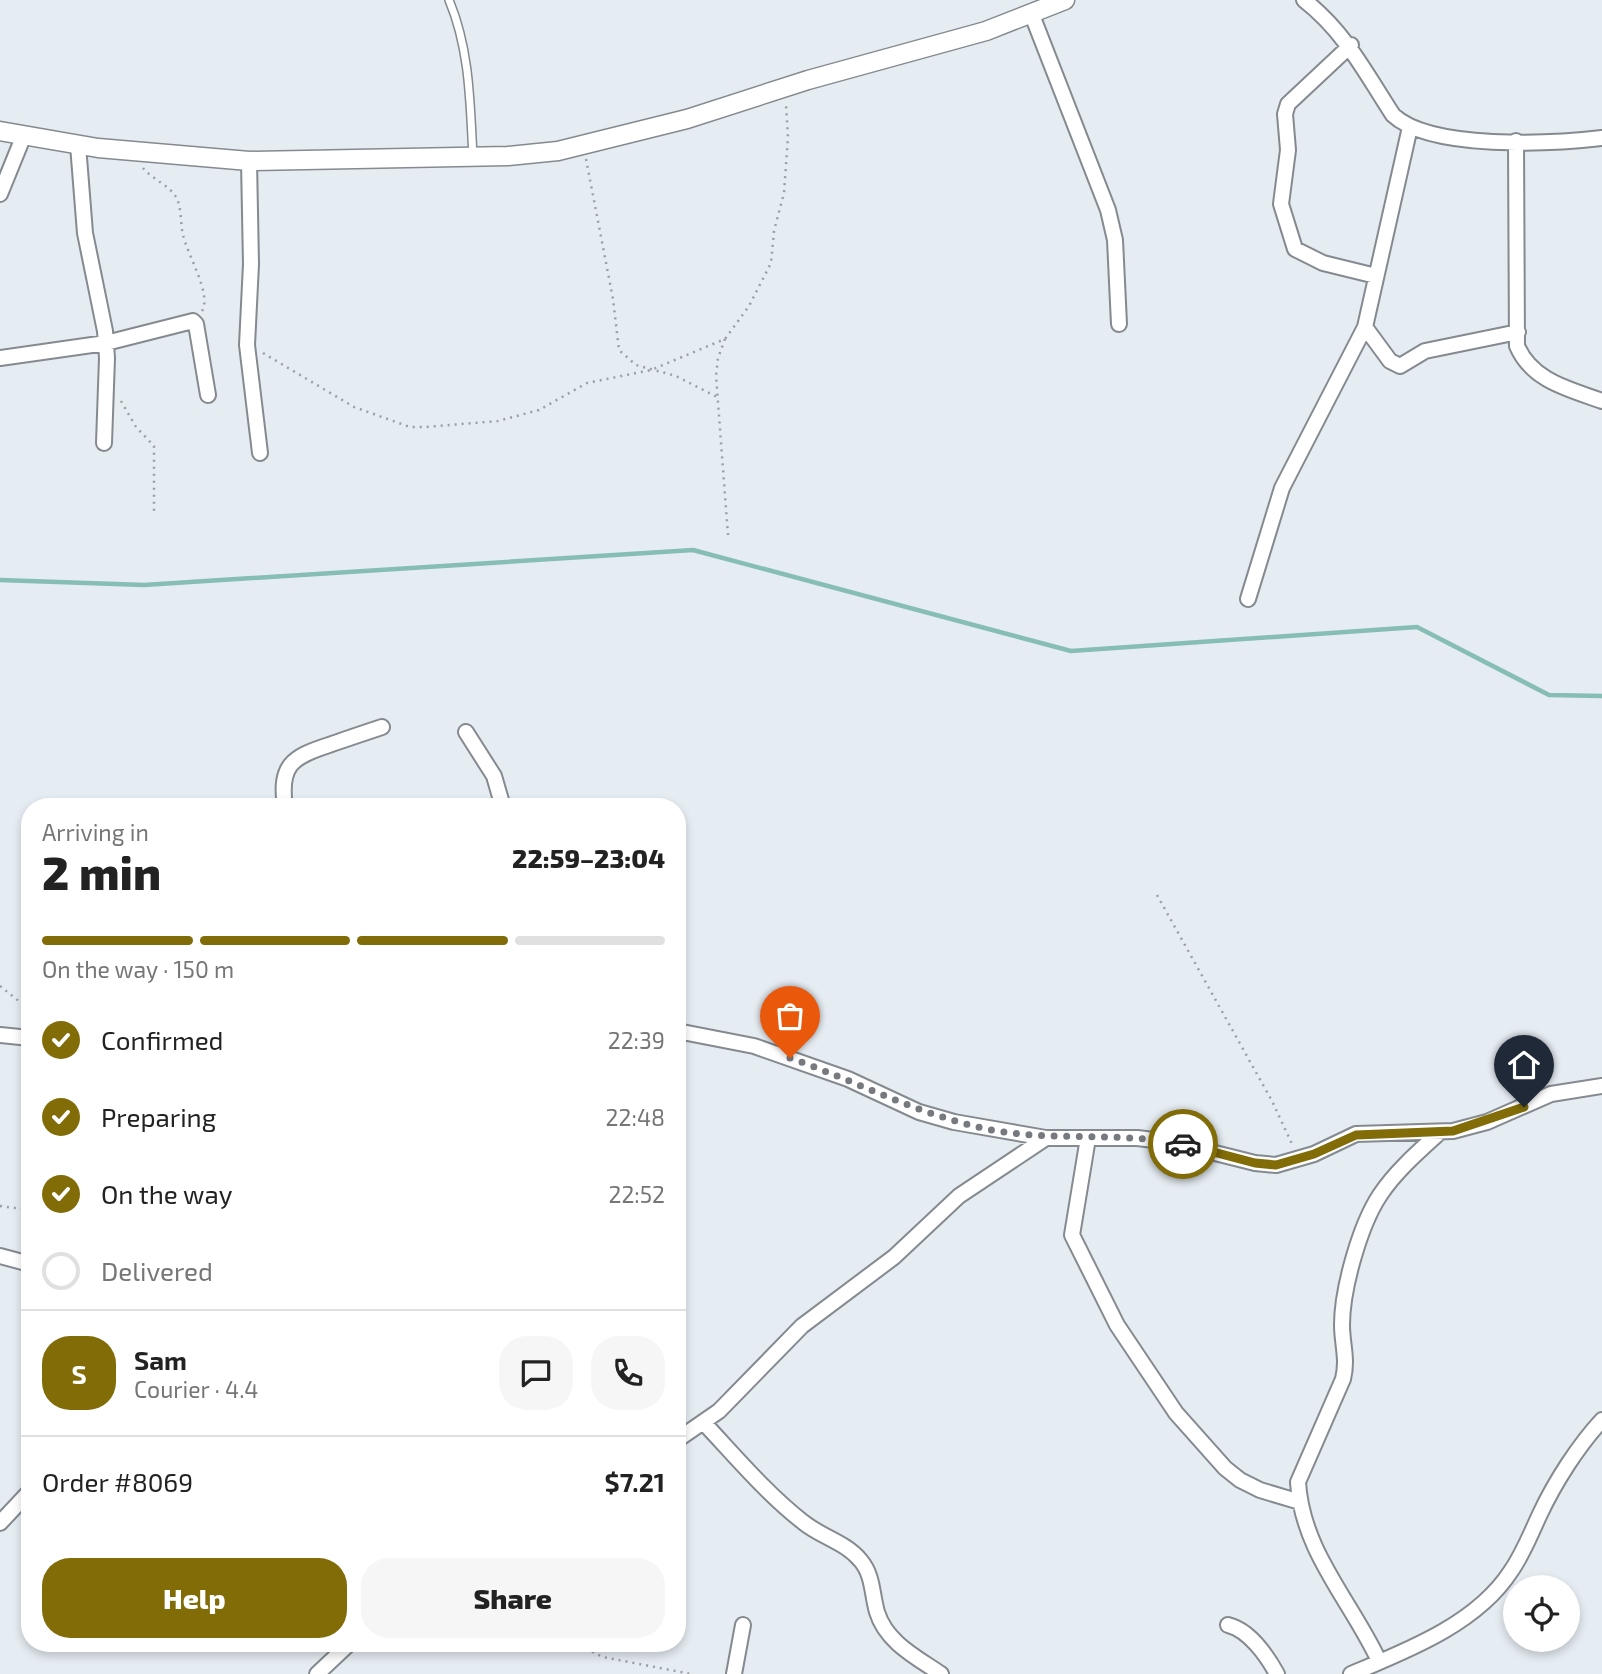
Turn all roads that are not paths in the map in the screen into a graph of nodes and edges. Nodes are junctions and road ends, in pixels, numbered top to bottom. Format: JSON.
{"nodes":[{"id":1,"x":449,"y":0,"type":"edge"},
{"id":2,"x":1304,"y":0,"type":"edge"},
{"id":3,"x":1057,"y":1,"type":"edge"},
{"id":4,"x":1032,"y":15,"type":"junction"},
{"id":5,"x":1351,"y":45,"type":"junction"},
{"id":6,"x":1410,"y":127,"type":"junction"},
{"id":7,"x":0,"y":131,"type":"edge"},
{"id":8,"x":24,"y":135,"type":"junction"},
{"id":9,"x":1602,"y":138,"type":"edge"},
{"id":10,"x":1516,"y":141,"type":"junction"},
{"id":11,"x":78,"y":145,"type":"junction"},
{"id":12,"x":473,"y":157,"type":"junction"},
{"id":13,"x":249,"y":160,"type":"junction"},
{"id":14,"x":0,"y":194,"type":"edge"},
{"id":15,"x":1376,"y":275,"type":"junction"},
{"id":16,"x":1119,"y":324,"type":"dead end"},
{"id":17,"x":1365,"y":327,"type":"junction"},
{"id":18,"x":1518,"y":332,"type":"junction"},
{"id":19,"x":106,"y":343,"type":"junction"},
{"id":20,"x":0,"y":358,"type":"edge"},
{"id":21,"x":208,"y":396,"type":"dead end"},
{"id":22,"x":1602,"y":401,"type":"edge"},
{"id":23,"x":104,"y":443,"type":"dead end"},
{"id":24,"x":260,"y":453,"type":"dead end"},
{"id":25,"x":1248,"y":598,"type":"dead end"},
{"id":26,"x":382,"y":727,"type":"dead end"},
{"id":27,"x":466,"y":732,"type":"dead end"},
{"id":28,"x":285,"y":798,"type":"edge"},
{"id":29,"x":500,"y":798,"type":"edge"},
{"id":30,"x":686,"y":1033,"type":"edge"},
{"id":31,"x":0,"y":1035,"type":"edge"},
{"id":32,"x":21,"y":1037,"type":"edge"},
{"id":33,"x":1602,"y":1086,"type":"edge"},
{"id":34,"x":1440,"y":1132,"type":"junction"},
{"id":35,"x":1046,"y":1138,"type":"junction"},
{"id":36,"x":1088,"y":1138,"type":"junction"},
{"id":37,"x":0,"y":1256,"type":"edge"},
{"id":38,"x":21,"y":1261,"type":"edge"},
{"id":39,"x":1602,"y":1420,"type":"edge"},
{"id":40,"x":704,"y":1423,"type":"junction"},
{"id":41,"x":686,"y":1434,"type":"edge"},
{"id":42,"x":21,"y":1501,"type":"edge"},
{"id":43,"x":1300,"y":1502,"type":"junction"},
{"id":44,"x":0,"y":1523,"type":"edge"},
{"id":45,"x":743,"y":1625,"type":"dead end"},
{"id":46,"x":1228,"y":1625,"type":"dead end"},
{"id":47,"x":340,"y":1652,"type":"edge"},
{"id":48,"x":1379,"y":1661,"type":"junction"},
{"id":49,"x":317,"y":1674,"type":"edge"},
{"id":50,"x":734,"y":1674,"type":"edge"},
{"id":51,"x":941,"y":1674,"type":"edge"},
{"id":52,"x":1277,"y":1674,"type":"edge"},
{"id":53,"x":1351,"y":1674,"type":"edge"}],
"edges":[{"from":1,"to":12,"type":"lane"},
{"from":2,"to":5,"type":"street"},
{"from":3,"to":4,"type":"street"},
{"from":4,"to":12,"type":"street"},
{"from":4,"to":16,"type":"street"},
{"from":5,"to":6,"type":"street"},
{"from":5,"to":15,"type":"street"},
{"from":6,"to":10,"type":"street"},
{"from":6,"to":15,"type":"street"},
{"from":7,"to":8,"type":"street"},
{"from":8,"to":11,"type":"street"},
{"from":8,"to":14,"type":"street"},
{"from":9,"to":10,"type":"street"},
{"from":10,"to":18,"type":"street"},
{"from":11,"to":13,"type":"street"},
{"from":11,"to":19,"type":"street"},
{"from":12,"to":13,"type":"street"},
{"from":13,"to":24,"type":"street"},
{"from":15,"to":17,"type":"street"},
{"from":17,"to":18,"type":"street"},
{"from":17,"to":25,"type":"street"},
{"from":18,"to":22,"type":"street"},
{"from":19,"to":20,"type":"street"},
{"from":19,"to":21,"type":"street"},
{"from":19,"to":23,"type":"street"},
{"from":26,"to":28,"type":"street"},
{"from":27,"to":29,"type":"street"},
{"from":30,"to":35,"type":"street"},
{"from":31,"to":32,"type":"street"},
{"from":33,"to":34,"type":"street"},
{"from":34,"to":36,"type":"street"},
{"from":34,"to":43,"type":"street"},
{"from":35,"to":36,"type":"street"},
{"from":35,"to":40,"type":"street"},
{"from":36,"to":43,"type":"street"},
{"from":37,"to":38,"type":"street"},
{"from":39,"to":48,"type":"street"},
{"from":40,"to":41,"type":"street"},
{"from":40,"to":51,"type":"street"},
{"from":42,"to":44,"type":"street"},
{"from":43,"to":48,"type":"street"},
{"from":45,"to":50,"type":"street"},
{"from":46,"to":52,"type":"street"},
{"from":47,"to":49,"type":"street"},
{"from":48,"to":53,"type":"street"}]}
